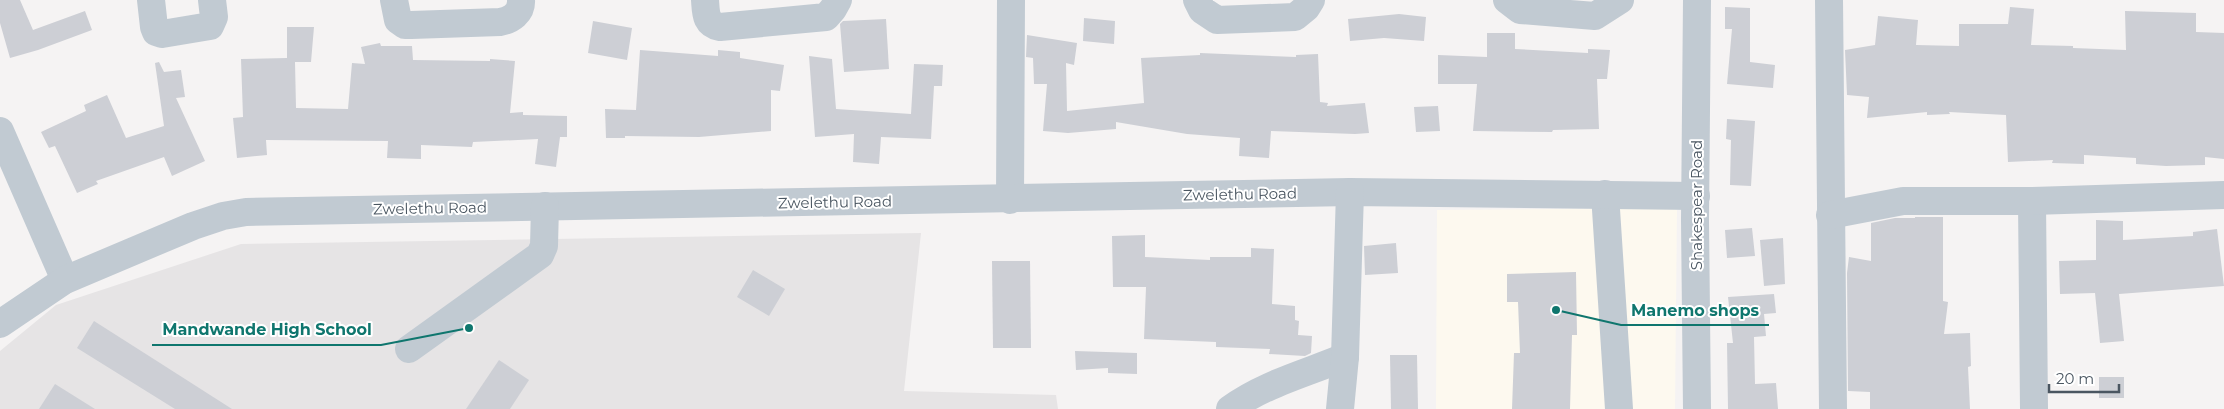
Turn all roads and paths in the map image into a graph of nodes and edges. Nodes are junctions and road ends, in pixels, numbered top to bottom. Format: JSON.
{"nodes":[{"id":1,"x":151,"y":0,"type":"edge"},
{"id":2,"x":212,"y":0,"type":"edge"},
{"id":3,"x":394,"y":0,"type":"edge"},
{"id":4,"x":521,"y":0,"type":"edge"},
{"id":5,"x":706,"y":0,"type":"edge"},
{"id":6,"x":838,"y":0,"type":"edge"},
{"id":7,"x":1011,"y":0,"type":"edge"},
{"id":8,"x":1197,"y":0,"type":"edge"},
{"id":9,"x":1311,"y":0,"type":"edge"},
{"id":10,"x":1506,"y":0,"type":"edge"},
{"id":11,"x":1620,"y":0,"type":"edge"},
{"id":12,"x":1697,"y":0,"type":"edge"},
{"id":13,"x":1829,"y":0,"type":"edge"},
{"id":14,"x":0,"y":131,"type":"edge"},
{"id":15,"x":1350,"y":192,"type":"junction"},
{"id":16,"x":1605,"y":194,"type":"junction"},
{"id":17,"x":2224,"y":195,"type":"edge"},
{"id":18,"x":1696,"y":196,"type":"junction"},
{"id":19,"x":1010,"y":200,"type":"junction"},
{"id":20,"x":2032,"y":201,"type":"junction"},
{"id":21,"x":545,"y":206,"type":"junction"},
{"id":22,"x":1830,"y":215,"type":"junction"},
{"id":23,"x":65,"y":280,"type":"junction"},
{"id":24,"x":0,"y":324,"type":"edge"},
{"id":25,"x":409,"y":349,"type":"dead end"},
{"id":26,"x":1346,"y":357,"type":"junction"},
{"id":27,"x":1230,"y":409,"type":"edge"},
{"id":28,"x":1340,"y":409,"type":"edge"},
{"id":29,"x":1619,"y":409,"type":"edge"},
{"id":30,"x":1697,"y":409,"type":"edge"},
{"id":31,"x":1832,"y":409,"type":"edge"},
{"id":32,"x":2034,"y":409,"type":"edge"}],
"edges":[{"from":1,"to":2,"type":"street"},
{"from":3,"to":4,"type":"street"},
{"from":5,"to":6,"type":"street"},
{"from":7,"to":19,"type":"street"},
{"from":8,"to":9,"type":"street"},
{"from":10,"to":11,"type":"street"},
{"from":12,"to":18,"type":"street","name":"Shakespear Road"},
{"from":13,"to":22,"type":"street"},
{"from":14,"to":23,"type":"street"},
{"from":15,"to":16,"type":"street","name":"Zwelethu Road"},
{"from":15,"to":19,"type":"street","name":"Zwelethu Road"},
{"from":15,"to":26,"type":"street"},
{"from":16,"to":18,"type":"street","name":"Zwelethu Road"},
{"from":16,"to":29,"type":"street"},
{"from":17,"to":20,"type":"street"},
{"from":18,"to":30,"type":"street","name":"Shakespear Road"},
{"from":19,"to":21,"type":"street","name":"Zwelethu Road"},
{"from":20,"to":22,"type":"street"},
{"from":20,"to":32,"type":"street"},
{"from":21,"to":23,"type":"street","name":"Zwelethu Road"},
{"from":21,"to":25,"type":"street"},
{"from":22,"to":31,"type":"street"},
{"from":23,"to":24,"type":"street","name":"Zwelethu Road"},
{"from":26,"to":27,"type":"street"},
{"from":26,"to":28,"type":"street"}]}
